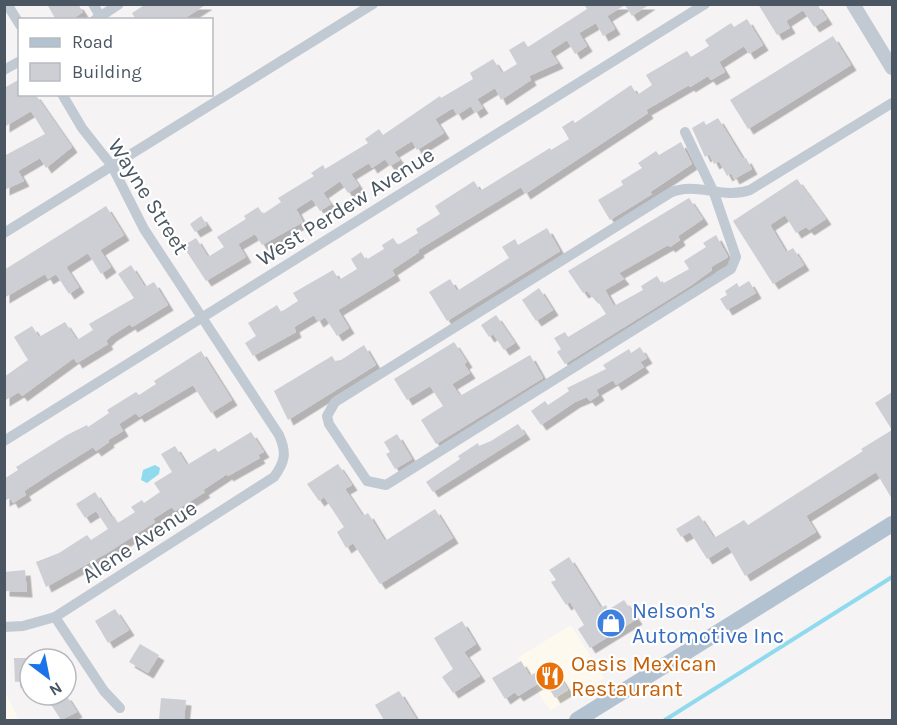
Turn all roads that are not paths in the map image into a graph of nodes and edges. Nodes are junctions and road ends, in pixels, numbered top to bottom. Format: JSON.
{"nodes":[{"id":1,"x":7,"y":4,"type":"edge"},
{"id":2,"x":93,"y":4,"type":"edge"},
{"id":3,"x":119,"y":4,"type":"edge"},
{"id":4,"x":374,"y":4,"type":"edge"},
{"id":5,"x":705,"y":4,"type":"edge"},
{"id":6,"x":853,"y":4,"type":"edge"},
{"id":7,"x":98,"y":18,"type":"edge"},
{"id":8,"x":18,"y":22,"type":"edge"},
{"id":9,"x":889,"y":53,"type":"edge"},
{"id":10,"x":18,"y":62,"type":"edge"},
{"id":11,"x":892,"y":68,"type":"edge"},
{"id":12,"x":4,"y":70,"type":"edge"},
{"id":13,"x":63,"y":96,"type":"edge"},
{"id":14,"x":892,"y":103,"type":"edge"},
{"id":15,"x":685,"y":132,"type":"dead end"},
{"id":16,"x":112,"y":166,"type":"junction"},
{"id":17,"x":714,"y":193,"type":"junction"},
{"id":18,"x":4,"y":233,"type":"edge"},
{"id":19,"x":202,"y":317,"type":"junction"},
{"id":20,"x":4,"y":441,"type":"edge"},
{"id":21,"x":282,"y":465,"type":"joint"},
{"id":22,"x":892,"y":524,"type":"edge"},
{"id":23,"x":55,"y":617,"type":"junction"},
{"id":24,"x":4,"y":627,"type":"edge"},
{"id":25,"x":120,"y":708,"type":"dead end"},
{"id":26,"x":577,"y":720,"type":"edge"}],
"edges":[{"from":1,"to":8,"type":"street"},
{"from":2,"to":7,"type":"street"},
{"from":3,"to":7,"type":"street"},
{"from":4,"to":16,"type":"street"},
{"from":5,"to":19,"type":"street","name":"West Perdew Avenue"},
{"from":6,"to":9,"type":"street"},
{"from":9,"to":11,"type":"street"},
{"from":10,"to":12,"type":"street"},
{"from":13,"to":16,"type":"street","name":"Wayne Street"},
{"from":14,"to":17,"type":"street"},
{"from":15,"to":17,"type":"street"},
{"from":16,"to":18,"type":"street"},
{"from":16,"to":19,"type":"street","name":"Wayne Street"},
{"from":17,"to":17,"type":"street"},
{"from":19,"to":20,"type":"street","name":"West Perdew Avenue"},
{"from":19,"to":21,"type":"street","name":"Wayne Street"},
{"from":21,"to":23,"type":"street","name":"Alene Avenue"},
{"from":22,"to":26,"type":"main road"},
{"from":23,"to":24,"type":"street","name":"Alene Avenue"},
{"from":23,"to":25,"type":"street"}]}
